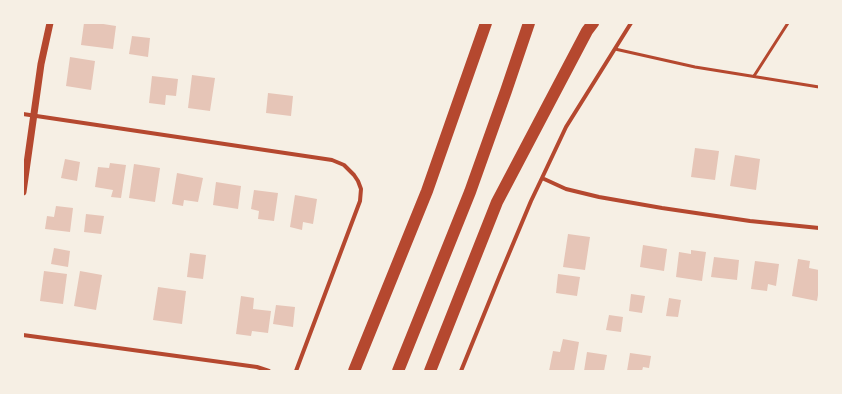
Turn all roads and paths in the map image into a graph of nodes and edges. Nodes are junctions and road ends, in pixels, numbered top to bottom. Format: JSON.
{"nodes":[{"id":1,"x":50,"y":23,"type":"edge"},
{"id":2,"x":486,"y":23,"type":"edge"},
{"id":3,"x":529,"y":23,"type":"edge"},
{"id":4,"x":593,"y":23,"type":"edge"},
{"id":5,"x":631,"y":23,"type":"edge"},
{"id":6,"x":788,"y":23,"type":"edge"},
{"id":7,"x":615,"y":49,"type":"junction"},
{"id":8,"x":754,"y":76,"type":"junction"},
{"id":9,"x":819,"y":86,"type":"edge"},
{"id":10,"x":23,"y":114,"type":"edge"},
{"id":11,"x":33,"y":116,"type":"junction"},
{"id":12,"x":542,"y":178,"type":"junction"},
{"id":13,"x":23,"y":192,"type":"edge"},
{"id":14,"x":819,"y":228,"type":"edge"},
{"id":15,"x":23,"y":335,"type":"edge"},
{"id":16,"x":268,"y":371,"type":"edge"},
{"id":17,"x":296,"y":371,"type":"edge"},
{"id":18,"x":354,"y":371,"type":"edge"},
{"id":19,"x":398,"y":371,"type":"edge"},
{"id":20,"x":430,"y":371,"type":"edge"},
{"id":21,"x":462,"y":371,"type":"edge"}],
"edges":[{"from":1,"to":11,"type":"street"},
{"from":2,"to":18,"type":"highway"},
{"from":3,"to":19,"type":"highway"},
{"from":4,"to":20,"type":"highway"},
{"from":5,"to":7,"type":"street"},
{"from":6,"to":8,"type":"lane"},
{"from":7,"to":8,"type":"lane"},
{"from":7,"to":12,"type":"street"},
{"from":8,"to":9,"type":"lane"},
{"from":10,"to":11,"type":"street"},
{"from":11,"to":13,"type":"street"},
{"from":11,"to":17,"type":"street"},
{"from":12,"to":14,"type":"street"},
{"from":12,"to":21,"type":"street"},
{"from":15,"to":16,"type":"street"}]}
